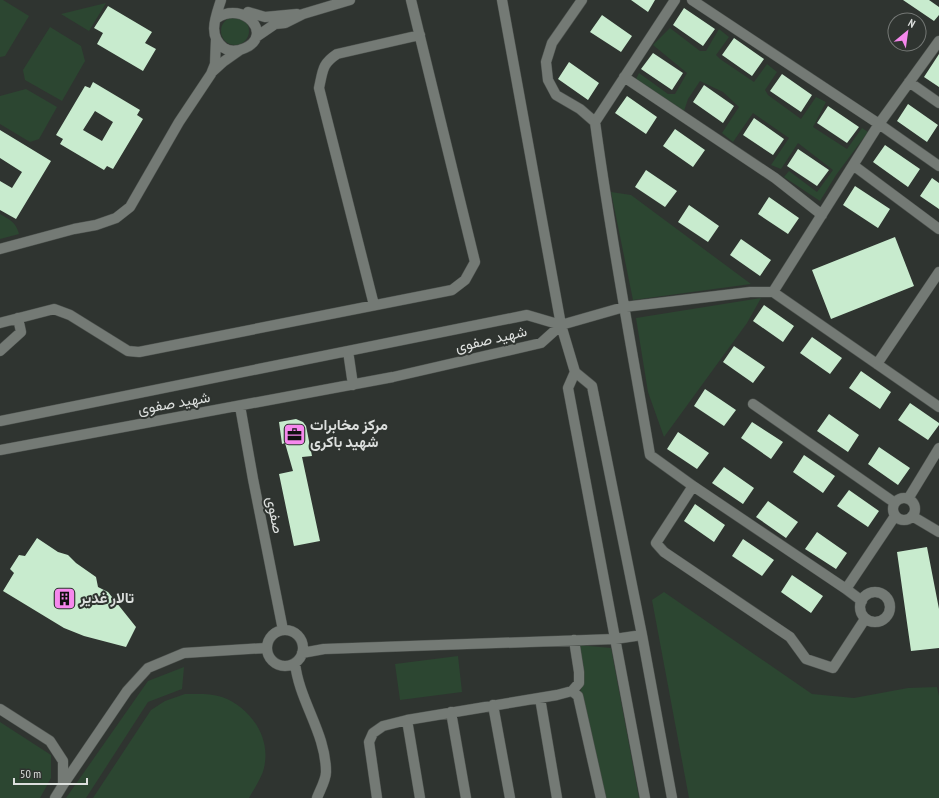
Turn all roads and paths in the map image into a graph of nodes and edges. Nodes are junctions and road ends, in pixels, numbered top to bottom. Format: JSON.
{"nodes":[{"id":1,"x":221,"y":0,"type":"edge"},
{"id":2,"x":350,"y":0,"type":"edge"},
{"id":3,"x":411,"y":0,"type":"edge"},
{"id":4,"x":502,"y":0,"type":"edge"},
{"id":5,"x":582,"y":0,"type":"edge"},
{"id":6,"x":675,"y":0,"type":"edge"},
{"id":7,"x":692,"y":0,"type":"edge"},
{"id":8,"x":248,"y":12,"type":"junction"},
{"id":9,"x":303,"y":14,"type":"junction"},
{"id":10,"x":216,"y":18,"type":"junction"},
{"id":11,"x":420,"y":35,"type":"junction"},
{"id":12,"x":256,"y":37,"type":"junction"},
{"id":13,"x":216,"y":39,"type":"junction"},
{"id":14,"x":938,"y":44,"type":"edge"},
{"id":15,"x":241,"y":50,"type":"junction"},
{"id":16,"x":210,"y":74,"type":"junction"},
{"id":17,"x":624,"y":77,"type":"junction"},
{"id":18,"x":909,"y":82,"type":"junction"},
{"id":19,"x":939,"y":103,"type":"edge"},
{"id":20,"x":595,"y":122,"type":"junction"},
{"id":21,"x":879,"y":124,"type":"junction"},
{"id":22,"x":853,"y":165,"type":"junction"},
{"id":23,"x":939,"y":166,"type":"edge"},
{"id":24,"x":822,"y":215,"type":"junction"},
{"id":25,"x":939,"y":229,"type":"edge"},
{"id":26,"x":0,"y":249,"type":"edge"},
{"id":27,"x":939,"y":272,"type":"edge"},
{"id":28,"x":773,"y":292,"type":"junction"},
{"id":29,"x":374,"y":305,"type":"junction"},
{"id":30,"x":624,"y":307,"type":"junction"},
{"id":31,"x":18,"y":318,"type":"junction"},
{"id":32,"x":0,"y":323,"type":"edge"},
{"id":33,"x":560,"y":325,"type":"junction"},
{"id":34,"x":0,"y":351,"type":"edge"},
{"id":35,"x":348,"y":351,"type":"junction"},
{"id":36,"x":877,"y":364,"type":"junction"},
{"id":37,"x":575,"y":372,"type":"junction"},
{"id":38,"x":353,"y":385,"type":"junction"},
{"id":39,"x":753,"y":404,"type":"dead end"},
{"id":40,"x":240,"y":406,"type":"junction"},
{"id":41,"x":939,"y":407,"type":"edge"},
{"id":42,"x":0,"y":421,"type":"edge"},
{"id":43,"x":939,"y":448,"type":"edge"},
{"id":44,"x":0,"y":450,"type":"edge"},
{"id":45,"x":693,"y":486,"type":"junction"},
{"id":46,"x":908,"y":499,"type":"junction"},
{"id":47,"x":895,"y":503,"type":"junction"},
{"id":48,"x":895,"y":516,"type":"junction"},
{"id":49,"x":912,"y":516,"type":"junction"},
{"id":50,"x":939,"y":532,"type":"edge"},
{"id":51,"x":846,"y":589,"type":"junction"},
{"id":52,"x":862,"y":601,"type":"junction"},
{"id":53,"x":865,"y":619,"type":"junction"},
{"id":54,"x":283,"y":630,"type":"junction"},
{"id":55,"x":642,"y":635,"type":"junction"},
{"id":56,"x":615,"y":639,"type":"junction"},
{"id":57,"x":574,"y":640,"type":"junction"},
{"id":58,"x":266,"y":648,"type":"junction"},
{"id":59,"x":302,"y":653,"type":"junction"},
{"id":60,"x":295,"y":664,"type":"junction"},
{"id":61,"x":572,"y":691,"type":"junction"},
{"id":62,"x":540,"y":698,"type":"junction"},
{"id":63,"x":493,"y":705,"type":"junction"},
{"id":64,"x":0,"y":709,"type":"edge"},
{"id":65,"x":451,"y":712,"type":"junction"},
{"id":66,"x":407,"y":720,"type":"junction"},
{"id":67,"x":63,"y":785,"type":"junction"},
{"id":68,"x":55,"y":798,"type":"edge"},
{"id":69,"x":317,"y":798,"type":"edge"},
{"id":70,"x":377,"y":798,"type":"edge"},
{"id":71,"x":420,"y":798,"type":"edge"},
{"id":72,"x":466,"y":798,"type":"edge"},
{"id":73,"x":510,"y":798,"type":"edge"},
{"id":74,"x":557,"y":798,"type":"edge"},
{"id":75,"x":601,"y":798,"type":"edge"},
{"id":76,"x":645,"y":798,"type":"edge"},
{"id":77,"x":672,"y":798,"type":"edge"}],
"edges":[{"from":1,"to":10,"type":"street"},
{"from":2,"to":9,"type":"street"},
{"from":3,"to":11,"type":"street"},
{"from":4,"to":33,"type":"street"},
{"from":5,"to":20,"type":"street"},
{"from":6,"to":17,"type":"street"},
{"from":7,"to":21,"type":"street"},
{"from":8,"to":9,"type":"street"},
{"from":8,"to":10,"type":"street"},
{"from":8,"to":12,"type":"street"},
{"from":9,"to":12,"type":"street"},
{"from":10,"to":13,"type":"street"},
{"from":11,"to":29,"type":"street"},
{"from":11,"to":29,"type":"street"},
{"from":12,"to":15,"type":"street"},
{"from":13,"to":15,"type":"street"},
{"from":13,"to":16,"type":"street"},
{"from":14,"to":18,"type":"street"},
{"from":15,"to":16,"type":"street"},
{"from":16,"to":26,"type":"street"},
{"from":17,"to":20,"type":"street"},
{"from":17,"to":24,"type":"street"},
{"from":18,"to":19,"type":"street"},
{"from":18,"to":21,"type":"street"},
{"from":20,"to":30,"type":"street"},
{"from":21,"to":22,"type":"street"},
{"from":21,"to":23,"type":"street"},
{"from":22,"to":24,"type":"street"},
{"from":22,"to":25,"type":"street"},
{"from":24,"to":28,"type":"street"},
{"from":27,"to":36,"type":"street"},
{"from":28,"to":30,"type":"street"},
{"from":28,"to":36,"type":"street"},
{"from":29,"to":31,"type":"street"},
{"from":30,"to":33,"type":"street"},
{"from":30,"to":45,"type":"street"},
{"from":31,"to":32,"type":"street"},
{"from":31,"to":34,"type":"street"},
{"from":33,"to":35,"type":"street","name":"شهید صفوی"},
{"from":33,"to":37,"type":"street"},
{"from":33,"to":38,"type":"street","name":"شهید صفوی"},
{"from":35,"to":38,"type":"street"},
{"from":35,"to":42,"type":"street","name":"شهید صفوی"},
{"from":36,"to":41,"type":"street"},
{"from":37,"to":55,"type":"street"},
{"from":37,"to":56,"type":"street"},
{"from":38,"to":40,"type":"street","name":"شهید صفوی"},
{"from":39,"to":47,"type":"street"},
{"from":40,"to":44,"type":"street","name":"شهید صفوی"},
{"from":40,"to":54,"type":"street","name":"صفوی"},
{"from":43,"to":46,"type":"street"},
{"from":45,"to":51,"type":"street"},
{"from":45,"to":53,"type":"street"},
{"from":46,"to":47,"type":"street"},
{"from":46,"to":49,"type":"street"},
{"from":47,"to":48,"type":"street"},
{"from":48,"to":49,"type":"street"},
{"from":48,"to":51,"type":"street"},
{"from":49,"to":50,"type":"street"},
{"from":51,"to":52,"type":"street"},
{"from":52,"to":53,"type":"street"},
{"from":52,"to":53,"type":"street"},
{"from":54,"to":58,"type":"street"},
{"from":54,"to":59,"type":"street"},
{"from":55,"to":56,"type":"street"},
{"from":55,"to":77,"type":"street"},
{"from":56,"to":57,"type":"street"},
{"from":56,"to":76,"type":"street"},
{"from":57,"to":59,"type":"street"},
{"from":57,"to":61,"type":"street"},
{"from":58,"to":60,"type":"street"},
{"from":58,"to":67,"type":"street"},
{"from":59,"to":60,"type":"street"},
{"from":60,"to":69,"type":"street"},
{"from":61,"to":62,"type":"street"},
{"from":61,"to":75,"type":"street"},
{"from":62,"to":63,"type":"street"},
{"from":62,"to":74,"type":"street"},
{"from":63,"to":65,"type":"street"},
{"from":63,"to":73,"type":"street"},
{"from":64,"to":67,"type":"street"},
{"from":65,"to":66,"type":"street"},
{"from":65,"to":72,"type":"street"},
{"from":66,"to":70,"type":"street"},
{"from":66,"to":71,"type":"street"},
{"from":67,"to":68,"type":"street"}]}
